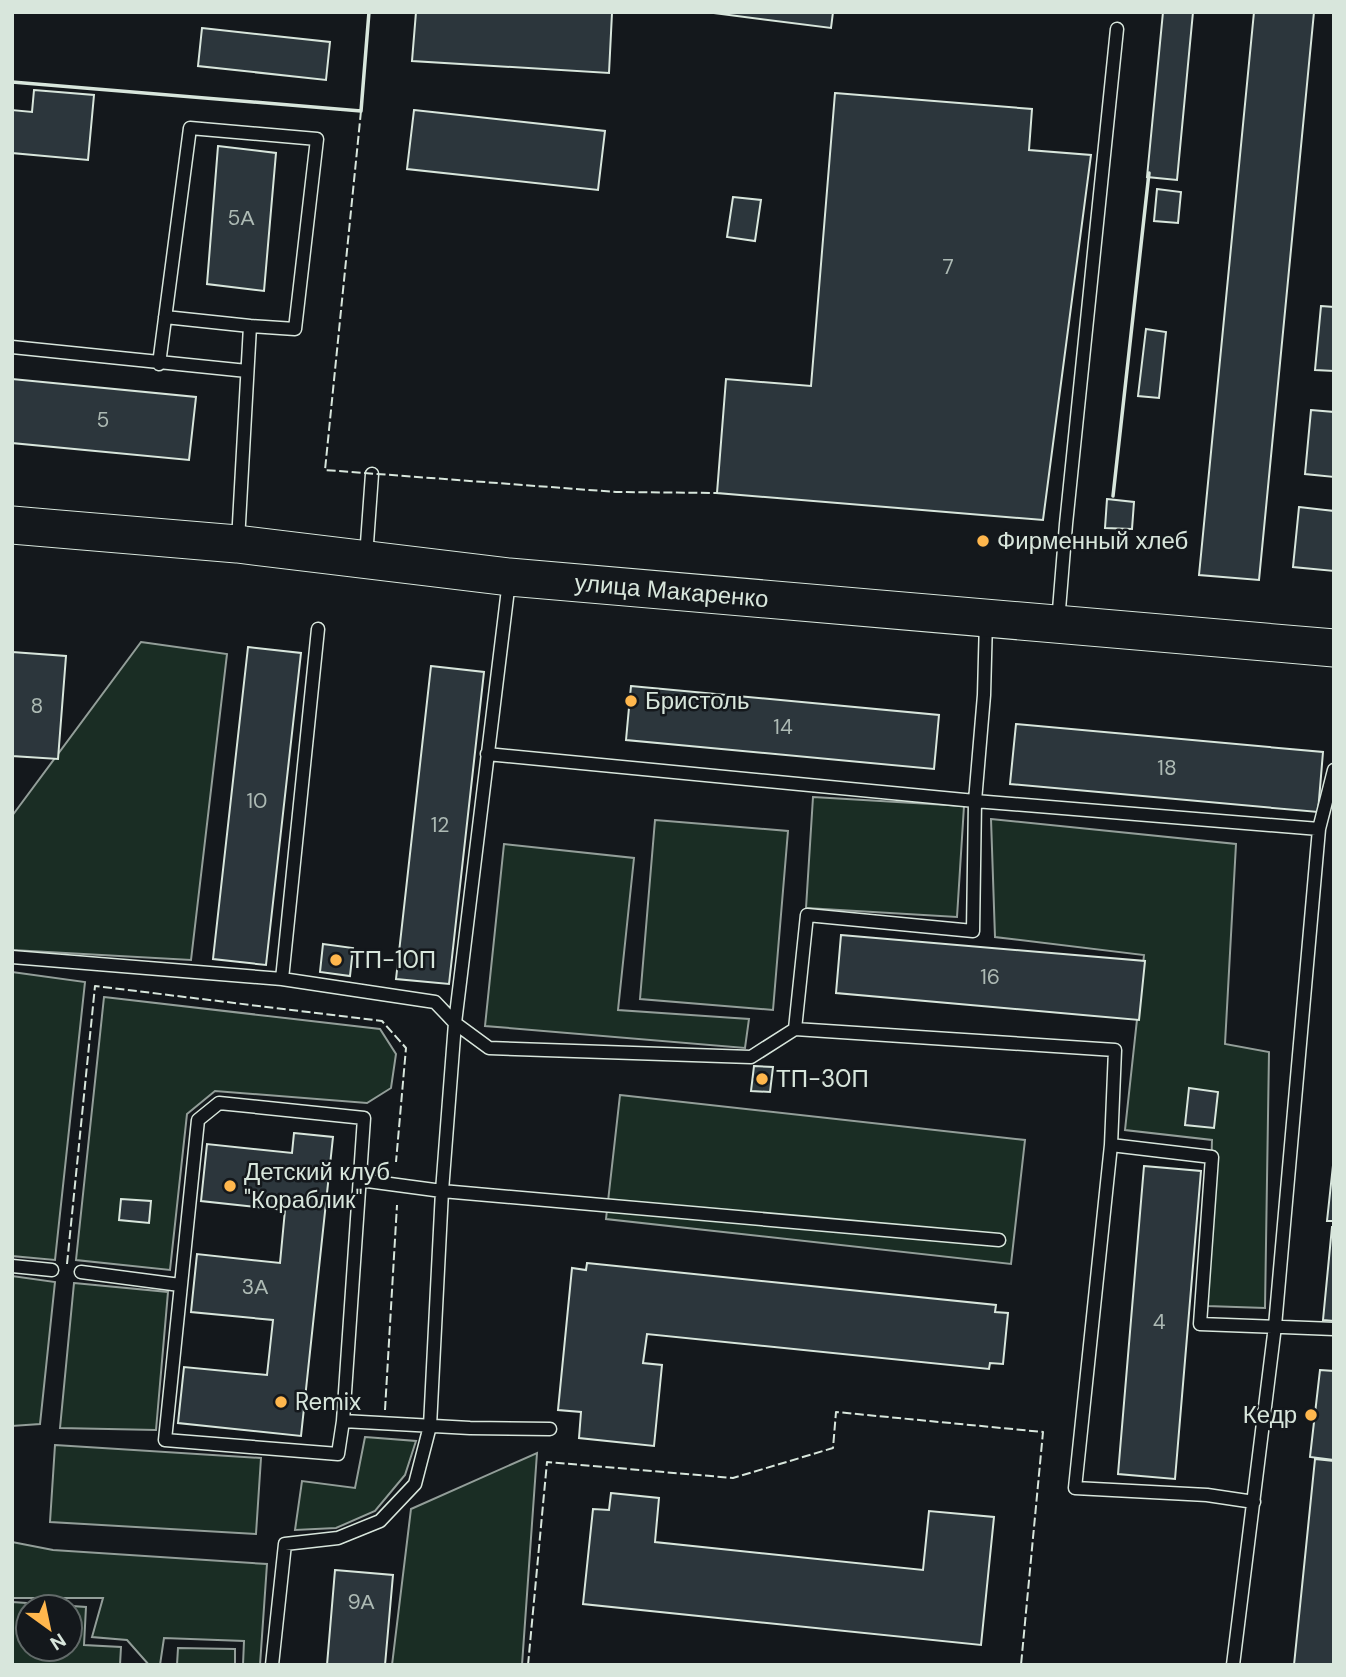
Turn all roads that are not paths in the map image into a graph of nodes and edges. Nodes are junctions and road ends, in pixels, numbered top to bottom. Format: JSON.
{"nodes":[{"id":1,"x":1117,"y":29,"type":"dead end"},
{"id":2,"x":165,"y":317,"type":"junction"},
{"id":3,"x":250,"y":326,"type":"junction"},
{"id":4,"x":12,"y":347,"type":"edge"},
{"id":5,"x":159,"y":364,"type":"junction"},
{"id":6,"x":247,"y":372,"type":"junction"},
{"id":7,"x":372,"y":474,"type":"dead end"},
{"id":8,"x":12,"y":524,"type":"edge"},
{"id":9,"x":237,"y":544,"type":"junction"},
{"id":10,"x":366,"y":561,"type":"junction"},
{"id":11,"x":509,"y":577,"type":"junction"},
{"id":12,"x":986,"y":619,"type":"junction"},
{"id":13,"x":1058,"y":623,"type":"junction"},
{"id":14,"x":318,"y":629,"type":"dead end"},
{"id":15,"x":1334,"y":648,"type":"edge"},
{"id":16,"x":487,"y":754,"type":"junction"},
{"id":17,"x":1334,"y":770,"type":"edge"},
{"id":18,"x":975,"y":801,"type":"junction"},
{"id":19,"x":1319,"y":829,"type":"junction"},
{"id":20,"x":12,"y":957,"type":"edge"},
{"id":21,"x":282,"y":979,"type":"junction"},
{"id":22,"x":455,"y":1023,"type":"junction"},
{"id":23,"x":795,"y":1029,"type":"junction"},
{"id":24,"x":1111,"y":1145,"type":"junction"},
{"id":25,"x":360,"y":1180,"type":"junction"},
{"id":26,"x":442,"y":1191,"type":"junction"},
{"id":27,"x":999,"y":1240,"type":"dead end"},
{"id":28,"x":12,"y":1266,"type":"edge"},
{"id":29,"x":52,"y":1270,"type":"dead end"},
{"id":30,"x":81,"y":1272,"type":"dead end"},
{"id":31,"x":180,"y":1285,"type":"junction"},
{"id":32,"x":1275,"y":1326,"type":"junction"},
{"id":33,"x":1334,"y":1329,"type":"edge"},
{"id":34,"x":343,"y":1421,"type":"junction"},
{"id":35,"x":430,"y":1426,"type":"junction"},
{"id":36,"x":550,"y":1429,"type":"dead end"},
{"id":37,"x":1254,"y":1502,"type":"junction"},
{"id":38,"x":272,"y":1665,"type":"edge"},
{"id":39,"x":1233,"y":1665,"type":"edge"}],
"edges":[{"from":1,"to":13,"type":"lane"},
{"from":2,"to":3,"type":"lane"},
{"from":2,"to":3,"type":"lane"},
{"from":2,"to":5,"type":"lane"},
{"from":3,"to":6,"type":"lane"},
{"from":4,"to":5,"type":"lane"},
{"from":5,"to":6,"type":"lane"},
{"from":6,"to":9,"type":"lane"},
{"from":7,"to":10,"type":"lane"},
{"from":8,"to":9,"type":"street","name":"улица Макаренко"},
{"from":9,"to":10,"type":"street","name":"улица Макаренко"},
{"from":10,"to":11,"type":"street","name":"улица Макаренко"},
{"from":11,"to":12,"type":"street","name":"улица Макаренко"},
{"from":11,"to":16,"type":"lane"},
{"from":12,"to":13,"type":"street","name":"улица Макаренко"},
{"from":12,"to":18,"type":"lane"},
{"from":13,"to":15,"type":"street","name":"улица Макаренко"},
{"from":14,"to":21,"type":"lane"},
{"from":16,"to":18,"type":"lane"},
{"from":16,"to":22,"type":"lane"},
{"from":17,"to":19,"type":"lane"},
{"from":18,"to":19,"type":"lane"},
{"from":18,"to":23,"type":"lane"},
{"from":19,"to":32,"type":"lane"},
{"from":20,"to":21,"type":"lane"},
{"from":21,"to":22,"type":"lane"},
{"from":22,"to":23,"type":"lane"},
{"from":22,"to":26,"type":"lane"},
{"from":23,"to":24,"type":"lane"},
{"from":24,"to":32,"type":"lane"},
{"from":24,"to":37,"type":"lane"},
{"from":25,"to":26,"type":"lane"},
{"from":25,"to":31,"type":"lane"},
{"from":25,"to":34,"type":"lane"},
{"from":26,"to":27,"type":"lane"},
{"from":26,"to":35,"type":"lane"},
{"from":28,"to":29,"type":"lane"},
{"from":30,"to":31,"type":"lane"},
{"from":31,"to":34,"type":"lane"},
{"from":32,"to":33,"type":"lane"},
{"from":32,"to":37,"type":"lane"},
{"from":34,"to":35,"type":"lane"},
{"from":35,"to":36,"type":"lane"},
{"from":35,"to":38,"type":"lane"},
{"from":37,"to":39,"type":"lane"}]}
